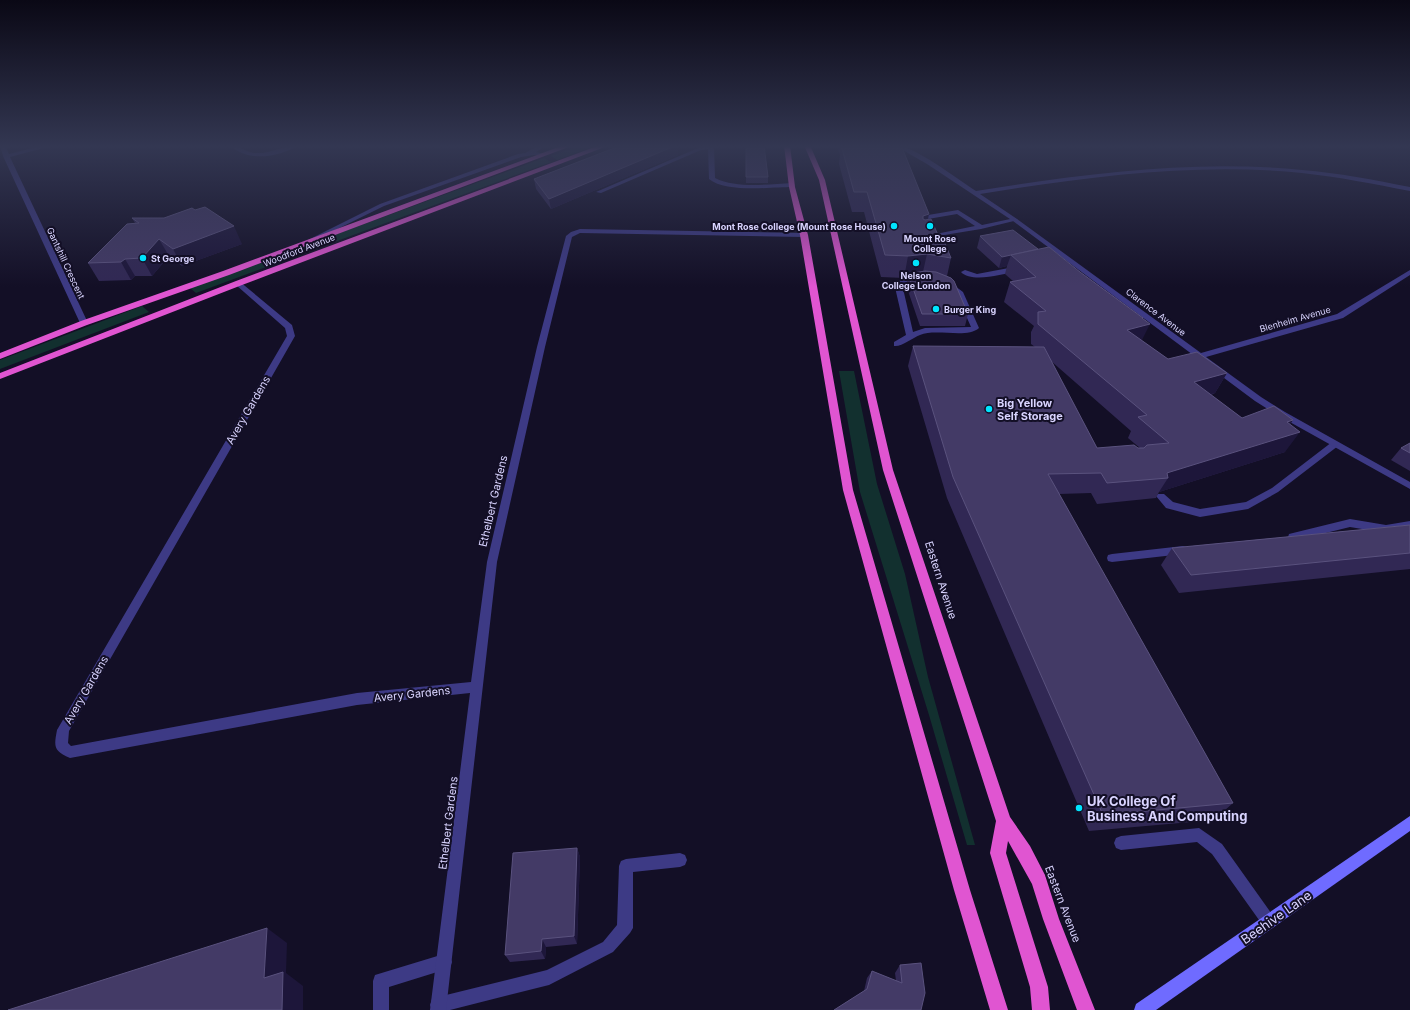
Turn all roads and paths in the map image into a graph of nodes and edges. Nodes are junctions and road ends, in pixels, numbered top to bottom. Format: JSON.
{"nodes":[{"id":1,"x":23,"y":192,"type":"edge"},
{"id":2,"x":418,"y":192,"type":"edge"},
{"id":3,"x":442,"y":192,"type":"edge"},
{"id":4,"x":481,"y":192,"type":"edge"},
{"id":5,"x":794,"y":192,"type":"edge"},
{"id":6,"x":825,"y":192,"type":"edge"},
{"id":7,"x":980,"y":192,"type":"edge"},
{"id":8,"x":975,"y":193,"type":"joint"},
{"id":9,"x":928,"y":217,"type":"dead end"},
{"id":10,"x":1015,"y":220,"type":"junction"},
{"id":11,"x":981,"y":227,"type":"junction"},
{"id":12,"x":804,"y":235,"type":"junction"},
{"id":13,"x":922,"y":239,"type":"edge"},
{"id":14,"x":307,"y":242,"type":"junction"},
{"id":15,"x":1030,"y":266,"type":"edge"},
{"id":16,"x":965,"y":272,"type":"dead end"},
{"id":17,"x":1410,"y":272,"type":"edge"},
{"id":18,"x":928,"y":279,"type":"edge"},
{"id":19,"x":941,"y":280,"type":"edge"},
{"id":20,"x":239,"y":283,"type":"junction"},
{"id":21,"x":84,"y":323,"type":"junction"},
{"id":22,"x":910,"y":336,"type":"junction"},
{"id":23,"x":897,"y":344,"type":"dead end"},
{"id":24,"x":0,"y":356,"type":"edge"},
{"id":25,"x":1199,"y":356,"type":"junction"},
{"id":26,"x":0,"y":376,"type":"edge"},
{"id":27,"x":1335,"y":444,"type":"junction"},
{"id":28,"x":1410,"y":486,"type":"edge"},
{"id":29,"x":1160,"y":496,"type":"edge"},
{"id":30,"x":1410,"y":525,"type":"edge"},
{"id":31,"x":1281,"y":538,"type":"edge"},
{"id":32,"x":1197,"y":548,"type":"edge"},
{"id":33,"x":1112,"y":558,"type":"dead end"},
{"id":34,"x":477,"y":687,"type":"junction"},
{"id":35,"x":1004,"y":821,"type":"junction"},
{"id":36,"x":1410,"y":823,"type":"edge"},
{"id":37,"x":1121,"y":844,"type":"dead end"},
{"id":38,"x":680,"y":860,"type":"dead end"},
{"id":39,"x":1269,"y":922,"type":"junction"},
{"id":40,"x":444,"y":962,"type":"junction"},
{"id":41,"x":438,"y":1007,"type":"edge"},
{"id":42,"x":381,"y":1010,"type":"edge"},
{"id":43,"x":999,"y":1010,"type":"edge"},
{"id":44,"x":1041,"y":1010,"type":"edge"},
{"id":45,"x":1086,"y":1010,"type":"edge"},
{"id":46,"x":1142,"y":1010,"type":"edge"}],
"edges":[{"from":1,"to":21,"type":"street","name":"Gantshill Crescent"},
{"from":2,"to":14,"type":"street"},
{"from":3,"to":14,"type":"highway","name":"Woodford Avenue"},
{"from":4,"to":20,"type":"highway","name":"Woodford Avenue"},
{"from":5,"to":12,"type":"highway"},
{"from":6,"to":35,"type":"highway","name":"Eastern Avenue"},
{"from":7,"to":8,"type":"street"},
{"from":8,"to":10,"type":"street","name":"Clarence Avenue"},
{"from":9,"to":11,"type":"street"},
{"from":10,"to":11,"type":"street"},
{"from":10,"to":25,"type":"street","name":"Clarence Avenue"},
{"from":11,"to":13,"type":"street"},
{"from":12,"to":34,"type":"street","name":"Ethelbert Gardens"},
{"from":12,"to":43,"type":"highway"},
{"from":14,"to":21,"type":"highway","name":"Woodford Avenue"},
{"from":15,"to":16,"type":"street"},
{"from":17,"to":25,"type":"street","name":"Blenheim Avenue"},
{"from":18,"to":22,"type":"street"},
{"from":19,"to":22,"type":"street"},
{"from":20,"to":26,"type":"highway","name":"Woodford Avenue"},
{"from":20,"to":34,"type":"street","name":"Avery Gardens"},
{"from":21,"to":24,"type":"highway","name":"Woodford Avenue"},
{"from":22,"to":23,"type":"street"},
{"from":25,"to":27,"type":"street","name":"Clarence Avenue"},
{"from":27,"to":28,"type":"street","name":"Clarence Avenue"},
{"from":27,"to":29,"type":"street"},
{"from":30,"to":31,"type":"street"},
{"from":32,"to":33,"type":"street"},
{"from":34,"to":40,"type":"street","name":"Ethelbert Gardens"},
{"from":35,"to":44,"type":"highway"},
{"from":35,"to":45,"type":"highway","name":"Eastern Avenue"},
{"from":36,"to":39,"type":"main road","name":"Beehive Lane"},
{"from":37,"to":39,"type":"street"},
{"from":38,"to":41,"type":"street"},
{"from":39,"to":46,"type":"main road","name":"Beehive Lane"},
{"from":40,"to":41,"type":"street","name":"Ethelbert Gardens"},
{"from":40,"to":42,"type":"street"}]}
